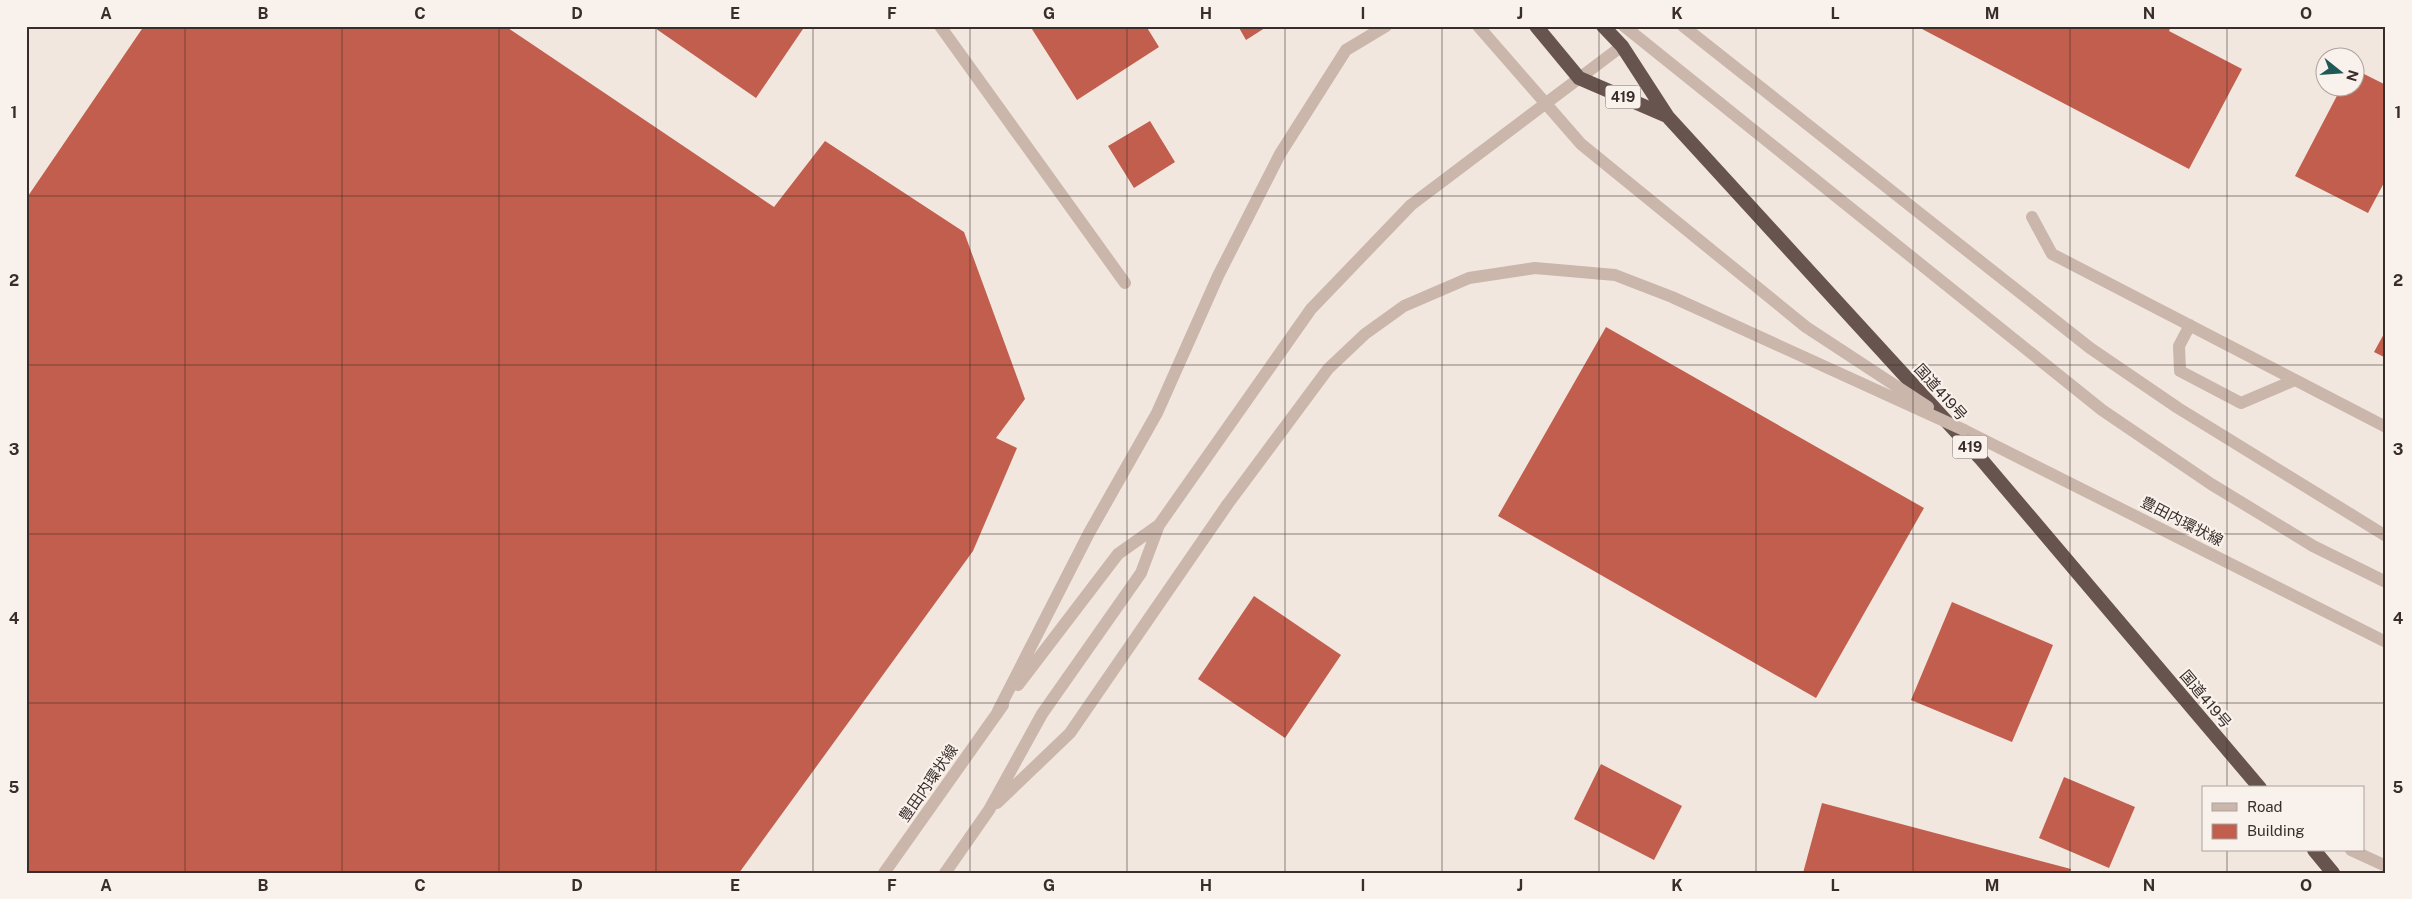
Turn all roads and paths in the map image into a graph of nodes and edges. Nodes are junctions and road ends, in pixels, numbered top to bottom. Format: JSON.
{"nodes":[{"id":1,"x":940,"y":26,"type":"edge"},
{"id":2,"x":1386,"y":26,"type":"edge"},
{"id":3,"x":1478,"y":26,"type":"edge"},
{"id":4,"x":1536,"y":26,"type":"edge"},
{"id":5,"x":1603,"y":26,"type":"edge"},
{"id":6,"x":1624,"y":26,"type":"edge"},
{"id":7,"x":1683,"y":26,"type":"edge"},
{"id":8,"x":1622,"y":46,"type":"junction"},
{"id":9,"x":1579,"y":78,"type":"junction"},
{"id":10,"x":1668,"y":117,"type":"junction"},
{"id":11,"x":2032,"y":217,"type":"dead end"},
{"id":12,"x":1125,"y":283,"type":"dead end"},
{"id":13,"x":2190,"y":325,"type":"junction"},
{"id":14,"x":2295,"y":380,"type":"junction"},
{"id":15,"x":2386,"y":427,"type":"edge"},
{"id":16,"x":1964,"y":430,"type":"junction"},
{"id":17,"x":1159,"y":525,"type":"junction"},
{"id":18,"x":2386,"y":536,"type":"edge"},
{"id":19,"x":2386,"y":582,"type":"edge"},
{"id":20,"x":2386,"y":642,"type":"edge"},
{"id":21,"x":998,"y":711,"type":"junction"},
{"id":22,"x":2258,"y":786,"type":"edge"},
{"id":23,"x":989,"y":810,"type":"junction"},
{"id":24,"x":2316,"y":852,"type":"edge"},
{"id":25,"x":2356,"y":852,"type":"edge"},
{"id":26,"x":2386,"y":866,"type":"edge"},
{"id":27,"x":884,"y":873,"type":"edge"},
{"id":28,"x":945,"y":873,"type":"edge"},
{"id":29,"x":2333,"y":873,"type":"edge"}],
"edges":[{"from":1,"to":12,"type":"street"},
{"from":2,"to":21,"type":"street"},
{"from":3,"to":16,"type":"street","bridge":true},
{"from":4,"to":9,"type":"highway","name":"国道419号","number":"419"},
{"from":5,"to":8,"type":"highway","name":"国道419号","number":"419"},
{"from":6,"to":19,"type":"street"},
{"from":7,"to":18,"type":"street"},
{"from":8,"to":9,"type":"street"},
{"from":8,"to":10,"type":"highway","name":"国道419号","number":"419"},
{"from":9,"to":10,"type":"highway","name":"国道419号","number":"419"},
{"from":9,"to":17,"type":"street"},
{"from":10,"to":22,"type":"highway","name":"国道419号","number":"419"},
{"from":11,"to":13,"type":"street"},
{"from":13,"to":14,"type":"street"},
{"from":13,"to":14,"type":"street"},
{"from":14,"to":15,"type":"street"},
{"from":16,"to":20,"type":"street","name":"豊田内環状線"},
{"from":16,"to":23,"type":"street","bridge":true},
{"from":17,"to":21,"type":"street"},
{"from":17,"to":23,"type":"street"},
{"from":21,"to":27,"type":"street","name":"豊田内環状線"},
{"from":23,"to":28,"type":"street"},
{"from":24,"to":29,"type":"highway"},
{"from":25,"to":26,"type":"street"}]}
